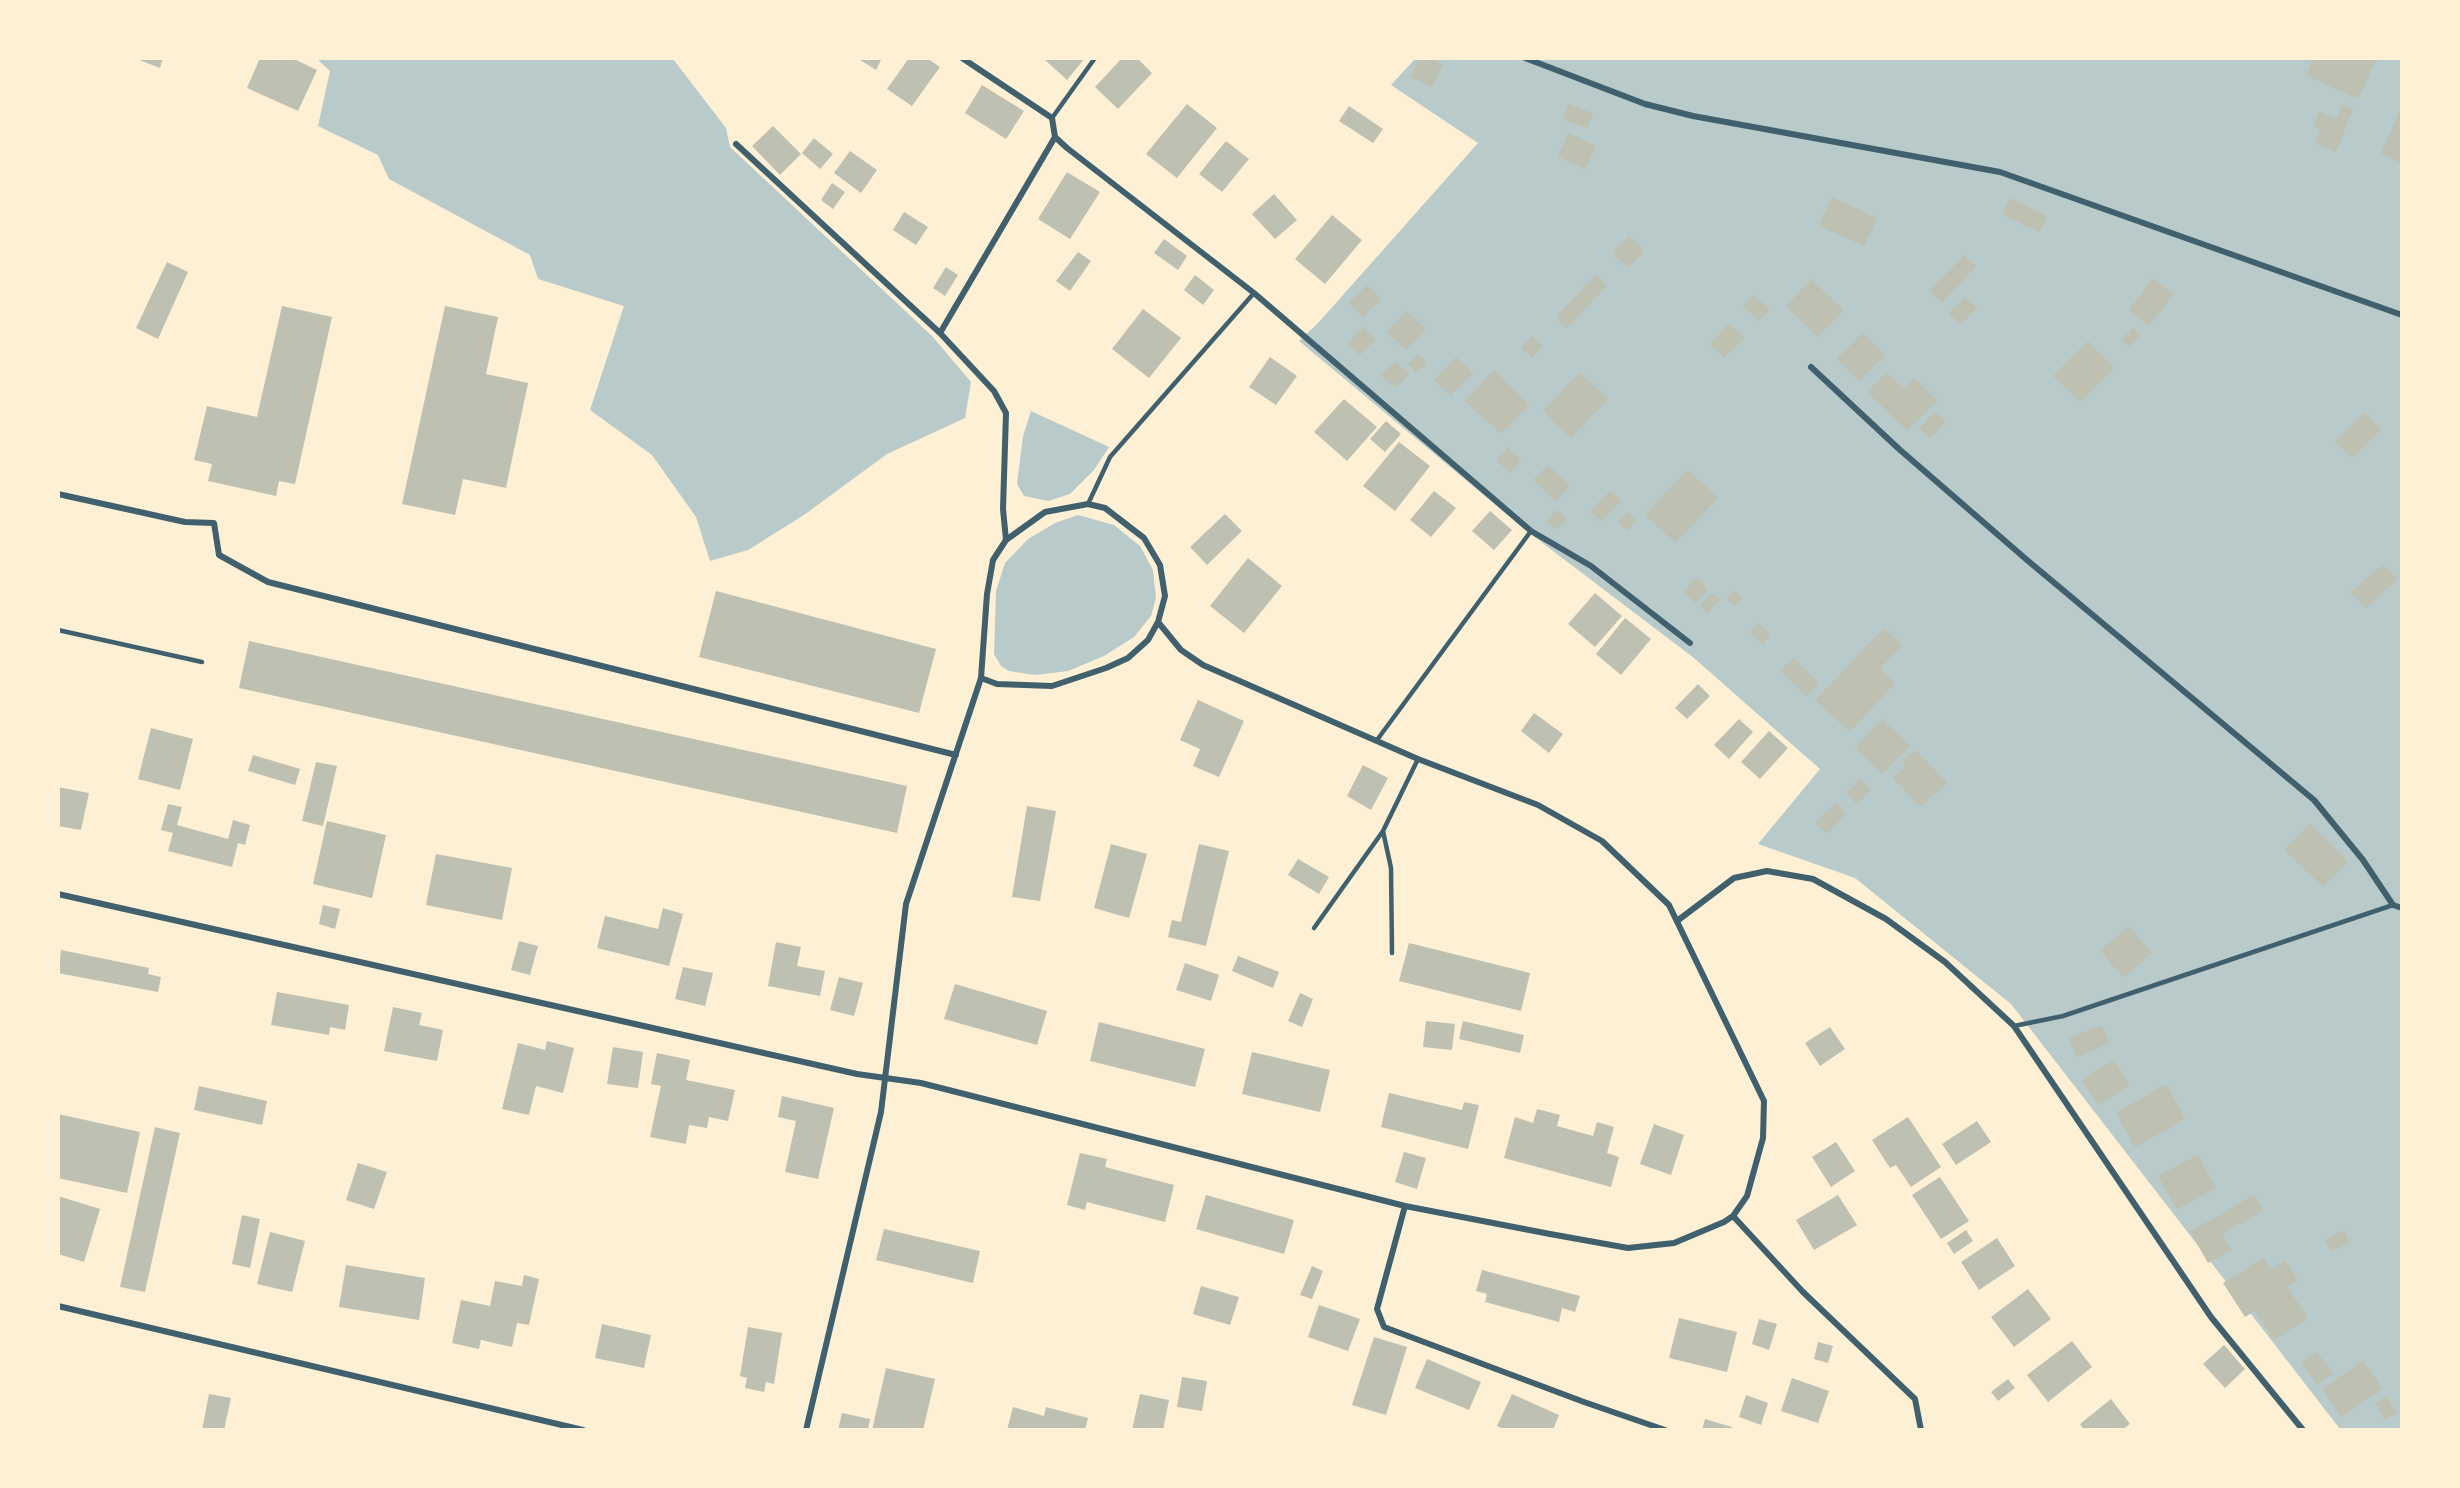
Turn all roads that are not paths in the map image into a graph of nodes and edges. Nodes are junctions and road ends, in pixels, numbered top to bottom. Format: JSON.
{"nodes":[{"id":1,"x":962,"y":58,"type":"edge"},
{"id":2,"x":1095,"y":58,"type":"edge"},
{"id":3,"x":1525,"y":58,"type":"edge"},
{"id":4,"x":1052,"y":118,"type":"junction"},
{"id":5,"x":1055,"y":137,"type":"junction"},
{"id":6,"x":736,"y":144,"type":"dead end"},
{"id":7,"x":1254,"y":293,"type":"junction"},
{"id":8,"x":2402,"y":315,"type":"edge"},
{"id":9,"x":940,"y":333,"type":"junction"},
{"id":10,"x":1811,"y":367,"type":"dead end"},
{"id":11,"x":58,"y":494,"type":"edge"},
{"id":12,"x":1088,"y":504,"type":"junction"},
{"id":13,"x":1531,"y":531,"type":"junction"},
{"id":14,"x":1006,"y":540,"type":"junction"},
{"id":15,"x":1158,"y":622,"type":"junction"},
{"id":16,"x":58,"y":630,"type":"edge"},
{"id":17,"x":1690,"y":643,"type":"dead end"},
{"id":18,"x":202,"y":662,"type":"dead end"},
{"id":19,"x":981,"y":678,"type":"junction"},
{"id":20,"x":1377,"y":740,"type":"junction"},
{"id":21,"x":956,"y":755,"type":"junction"},
{"id":22,"x":1418,"y":759,"type":"junction"},
{"id":23,"x":1383,"y":831,"type":"junction"},
{"id":24,"x":58,"y":894,"type":"edge"},
{"id":25,"x":2393,"y":905,"type":"junction"},
{"id":26,"x":2402,"y":908,"type":"edge"},
{"id":27,"x":1677,"y":921,"type":"junction"},
{"id":28,"x":1314,"y":928,"type":"dead end"},
{"id":29,"x":1392,"y":953,"type":"dead end"},
{"id":30,"x":2013,"y":1026,"type":"junction"},
{"id":31,"x":886,"y":1077,"type":"junction"},
{"id":32,"x":1405,"y":1206,"type":"junction"},
{"id":33,"x":1733,"y":1216,"type":"junction"},
{"id":34,"x":58,"y":1306,"type":"edge"},
{"id":35,"x":583,"y":1430,"type":"edge"},
{"id":36,"x":806,"y":1430,"type":"edge"},
{"id":37,"x":1665,"y":1430,"type":"edge"},
{"id":38,"x":1922,"y":1430,"type":"edge"},
{"id":39,"x":2303,"y":1430,"type":"edge"}],
"edges":[{"from":1,"to":4,"type":"street"},
{"from":2,"to":4,"type":"lane"},
{"from":3,"to":8,"type":"street"},
{"from":4,"to":5,"type":"street"},
{"from":5,"to":7,"type":"street"},
{"from":5,"to":9,"type":"street"},
{"from":6,"to":9,"type":"street"},
{"from":7,"to":12,"type":"lane"},
{"from":7,"to":13,"type":"street"},
{"from":9,"to":14,"type":"street"},
{"from":10,"to":25,"type":"street"},
{"from":11,"to":21,"type":"street"},
{"from":12,"to":14,"type":"street"},
{"from":12,"to":15,"type":"street"},
{"from":13,"to":17,"type":"street"},
{"from":13,"to":20,"type":"lane"},
{"from":14,"to":19,"type":"street"},
{"from":15,"to":19,"type":"street"},
{"from":15,"to":20,"type":"street"},
{"from":16,"to":18,"type":"lane"},
{"from":19,"to":21,"type":"street"},
{"from":20,"to":22,"type":"street"},
{"from":21,"to":31,"type":"street"},
{"from":22,"to":23,"type":"lane"},
{"from":22,"to":27,"type":"street"},
{"from":23,"to":28,"type":"lane"},
{"from":23,"to":29,"type":"lane"},
{"from":24,"to":31,"type":"street"},
{"from":25,"to":26,"type":"street"},
{"from":25,"to":30,"type":"lane"},
{"from":27,"to":30,"type":"street"},
{"from":27,"to":33,"type":"street"},
{"from":30,"to":39,"type":"street"},
{"from":31,"to":32,"type":"street"},
{"from":31,"to":36,"type":"street"},
{"from":32,"to":33,"type":"street"},
{"from":32,"to":37,"type":"street"},
{"from":33,"to":38,"type":"street"},
{"from":34,"to":35,"type":"street"}]}
